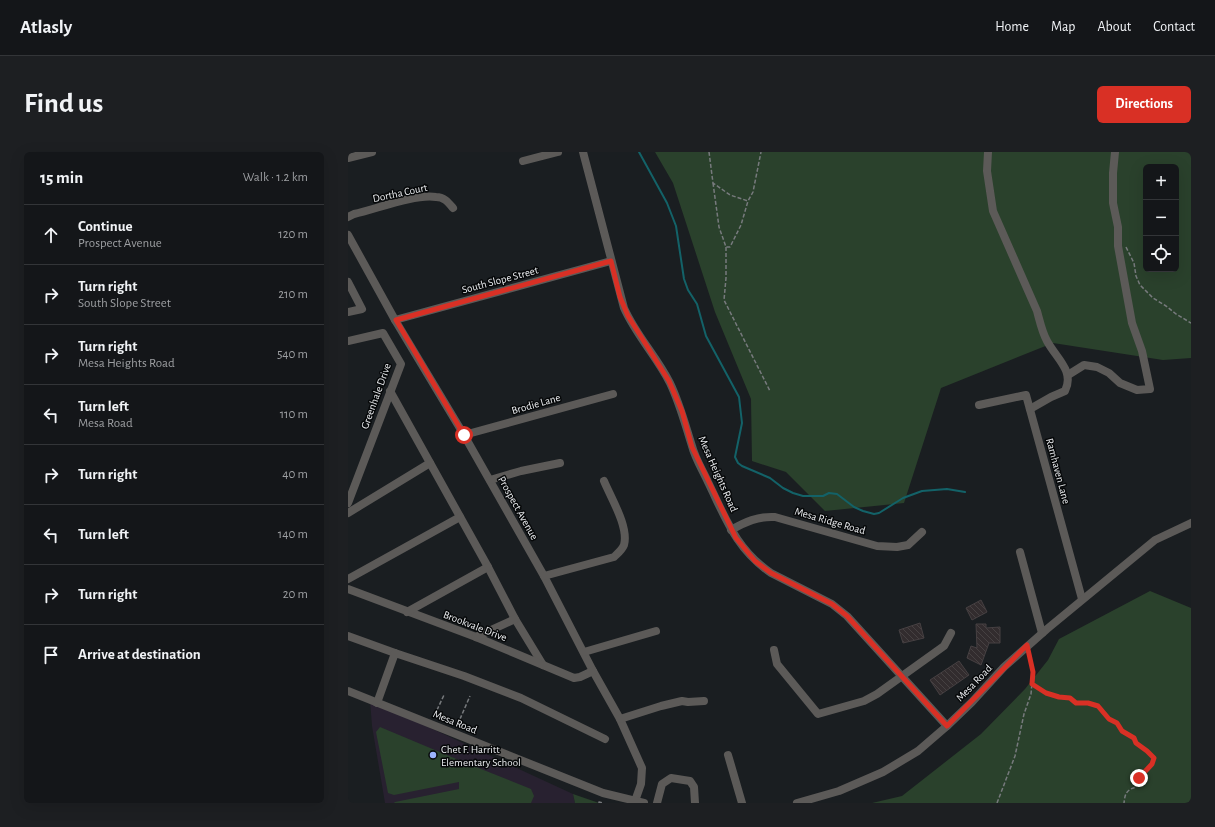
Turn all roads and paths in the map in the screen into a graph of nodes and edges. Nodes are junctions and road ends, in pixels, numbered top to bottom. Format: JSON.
{"nodes":[{"id":1,"x":372,"y":152,"type":"edge"},
{"id":2,"x":558,"y":152,"type":"edge"},
{"id":3,"x":583,"y":152,"type":"edge"},
{"id":4,"x":709,"y":152,"type":"edge"},
{"id":5,"x":761,"y":152,"type":"edge"},
{"id":6,"x":988,"y":152,"type":"edge"},
{"id":7,"x":1115,"y":152,"type":"edge"},
{"id":8,"x":348,"y":158,"type":"edge"},
{"id":9,"x":523,"y":161,"type":"dead end"},
{"id":10,"x":713,"y":183,"type":"junction"},
{"id":11,"x":748,"y":201,"type":"junction"},
{"id":12,"x":453,"y":208,"type":"dead end"},
{"id":13,"x":348,"y":218,"type":"edge"},
{"id":14,"x":348,"y":235,"type":"edge"},
{"id":15,"x":1126,"y":246,"type":"dead end"},
{"id":16,"x":726,"y":247,"type":"junction"},
{"id":17,"x":611,"y":261,"type":"junction"},
{"id":18,"x":348,"y":282,"type":"edge"},
{"id":19,"x":348,"y":312,"type":"edge"},
{"id":20,"x":396,"y":320,"type":"junction"},
{"id":21,"x":1191,"y":323,"type":"edge"},
{"id":22,"x":348,"y":341,"type":"edge"},
{"id":23,"x":1068,"y":375,"type":"junction"},
{"id":24,"x":390,"y":391,"type":"junction"},
{"id":25,"x":770,"y":391,"type":"dead end"},
{"id":26,"x":613,"y":394,"type":"dead end"},
{"id":27,"x":978,"y":405,"type":"dead end"},
{"id":28,"x":1030,"y":409,"type":"junction"},
{"id":29,"x":464,"y":435,"type":"junction"},
{"id":30,"x":430,"y":463,"type":"junction"},
{"id":31,"x":560,"y":463,"type":"dead end"},
{"id":32,"x":490,"y":480,"type":"junction"},
{"id":33,"x":604,"y":481,"type":"dead end"},
{"id":34,"x":348,"y":502,"type":"edge"},
{"id":35,"x":348,"y":514,"type":"edge"},
{"id":36,"x":460,"y":517,"type":"junction"},
{"id":37,"x":1191,"y":523,"type":"edge"},
{"id":38,"x":731,"y":530,"type":"junction"},
{"id":39,"x":922,"y":532,"type":"dead end"},
{"id":40,"x":1020,"y":552,"type":"dead end"},
{"id":41,"x":488,"y":567,"type":"junction"},
{"id":42,"x":544,"y":576,"type":"junction"},
{"id":43,"x":348,"y":579,"type":"edge"},
{"id":44,"x":348,"y":589,"type":"edge"},
{"id":45,"x":1082,"y":599,"type":"junction"},
{"id":46,"x":407,"y":612,"type":"junction"},
{"id":47,"x":515,"y":619,"type":"junction"},
{"id":48,"x":656,"y":631,"type":"dead end"},
{"id":49,"x":1042,"y":632,"type":"junction"},
{"id":50,"x":951,"y":633,"type":"dead end"},
{"id":51,"x":348,"y":636,"type":"edge"},
{"id":52,"x":476,"y":637,"type":"junction"},
{"id":53,"x":1027,"y":645,"type":"junction"},
{"id":54,"x":774,"y":650,"type":"dead end"},
{"id":55,"x":584,"y":652,"type":"junction"},
{"id":56,"x":395,"y":653,"type":"junction"},
{"id":57,"x":543,"y":665,"type":"junction"},
{"id":58,"x":593,"y":671,"type":"junction"},
{"id":59,"x":902,"y":677,"type":"junction"},
{"id":60,"x":1032,"y":684,"type":"junction"},
{"id":61,"x":348,"y":691,"type":"edge"},
{"id":62,"x":444,"y":695,"type":"dead end"},
{"id":63,"x":470,"y":696,"type":"dead end"},
{"id":64,"x":704,"y":701,"type":"dead end"},
{"id":65,"x":377,"y":703,"type":"junction"},
{"id":66,"x":438,"y":710,"type":"dead end"},
{"id":67,"x":460,"y":719,"type":"dead end"},
{"id":68,"x":620,"y":719,"type":"junction"},
{"id":69,"x":947,"y":726,"type":"junction"},
{"id":70,"x":605,"y":739,"type":"dead end"},
{"id":71,"x":728,"y":755,"type":"dead end"},
{"id":72,"x":635,"y":801,"type":"junction"},
{"id":73,"x":599,"y":803,"type":"edge"},
{"id":74,"x":603,"y":803,"type":"edge"},
{"id":75,"x":644,"y":803,"type":"edge"},
{"id":76,"x":657,"y":803,"type":"edge"},
{"id":77,"x":695,"y":803,"type":"edge"},
{"id":78,"x":742,"y":803,"type":"edge"},
{"id":79,"x":797,"y":803,"type":"edge"},
{"id":80,"x":997,"y":803,"type":"edge"},
{"id":81,"x":1124,"y":803,"type":"edge"}],
"edges":[{"from":1,"to":8,"type":"street"},
{"from":2,"to":9,"type":"street"},
{"from":3,"to":17,"type":"street","name":"Mesa Heights Road"},
{"from":4,"to":10,"type":"path"},
{"from":5,"to":11,"type":"path"},
{"from":6,"to":23,"type":"street"},
{"from":7,"to":23,"type":"street"},
{"from":10,"to":11,"type":"path"},
{"from":10,"to":16,"type":"path"},
{"from":11,"to":16,"type":"path"},
{"from":12,"to":13,"type":"street","name":"Dortha Court"},
{"from":14,"to":20,"type":"street","name":"Prospect Avenue"},
{"from":15,"to":21,"type":"path"},
{"from":16,"to":25,"type":"path"},
{"from":17,"to":20,"type":"street","name":"South Slope Street"},
{"from":17,"to":38,"type":"street","name":"Mesa Heights Road"},
{"from":18,"to":19,"type":"street"},
{"from":20,"to":29,"type":"street","name":"Prospect Avenue"},
{"from":22,"to":24,"type":"street","name":"Greenhale Drive"},
{"from":23,"to":28,"type":"street"},
{"from":24,"to":30,"type":"street"},
{"from":24,"to":34,"type":"street","name":"Greenhale Drive"},
{"from":26,"to":29,"type":"street","name":"Brodie Lane"},
{"from":27,"to":28,"type":"street","name":"Ramhaven Lane"},
{"from":28,"to":45,"type":"street","name":"Ramhaven Lane"},
{"from":29,"to":32,"type":"street","name":"Prospect Avenue"},
{"from":30,"to":35,"type":"street"},
{"from":30,"to":36,"type":"street"},
{"from":31,"to":32,"type":"street"},
{"from":32,"to":42,"type":"street","name":"Prospect Avenue"},
{"from":33,"to":42,"type":"street"},
{"from":36,"to":41,"type":"street"},
{"from":36,"to":43,"type":"street"},
{"from":37,"to":45,"type":"street","name":"Mesa Road"},
{"from":38,"to":39,"type":"street","name":"Mesa Ridge Road"},
{"from":38,"to":59,"type":"street","name":"Mesa Heights Road"},
{"from":40,"to":49,"type":"street"},
{"from":41,"to":46,"type":"street"},
{"from":41,"to":47,"type":"street"},
{"from":42,"to":55,"type":"street","name":"Prospect Avenue"},
{"from":44,"to":46,"type":"street","name":"Brookvale Drive"},
{"from":45,"to":49,"type":"street","name":"Mesa Road"},
{"from":46,"to":52,"type":"street","name":"Brookvale Drive"},
{"from":47,"to":52,"type":"street"},
{"from":47,"to":57,"type":"street"},
{"from":48,"to":55,"type":"street"},
{"from":49,"to":53,"type":"street","name":"Mesa Road"},
{"from":50,"to":59,"type":"street"},
{"from":51,"to":56,"type":"street"},
{"from":52,"to":57,"type":"street","name":"Brookvale Drive"},
{"from":53,"to":60,"type":"path"},
{"from":53,"to":69,"type":"street","name":"Mesa Road"},
{"from":54,"to":59,"type":"street"},
{"from":55,"to":58,"type":"street","name":"Prospect Avenue"},
{"from":56,"to":65,"type":"street"},
{"from":56,"to":70,"type":"street"},
{"from":57,"to":58,"type":"street","name":"Brookvale Drive"},
{"from":58,"to":68,"type":"street","name":"Prospect Avenue"},
{"from":59,"to":69,"type":"street","name":"Mesa Heights Road"},
{"from":60,"to":80,"type":"path"},
{"from":60,"to":81,"type":"path"},
{"from":61,"to":65,"type":"street","name":"Mesa Road"},
{"from":62,"to":66,"type":"path"},
{"from":63,"to":67,"type":"path"},
{"from":64,"to":68,"type":"street"},
{"from":65,"to":72,"type":"street","name":"Mesa Road"},
{"from":68,"to":72,"type":"street","name":"Prospect Avenue"},
{"from":69,"to":79,"type":"street","name":"Mesa Road"},
{"from":71,"to":78,"type":"street"},
{"from":72,"to":75,"type":"street","name":"Mesa Road"},
{"from":73,"to":74,"type":"path"},
{"from":76,"to":77,"type":"street"}]}
